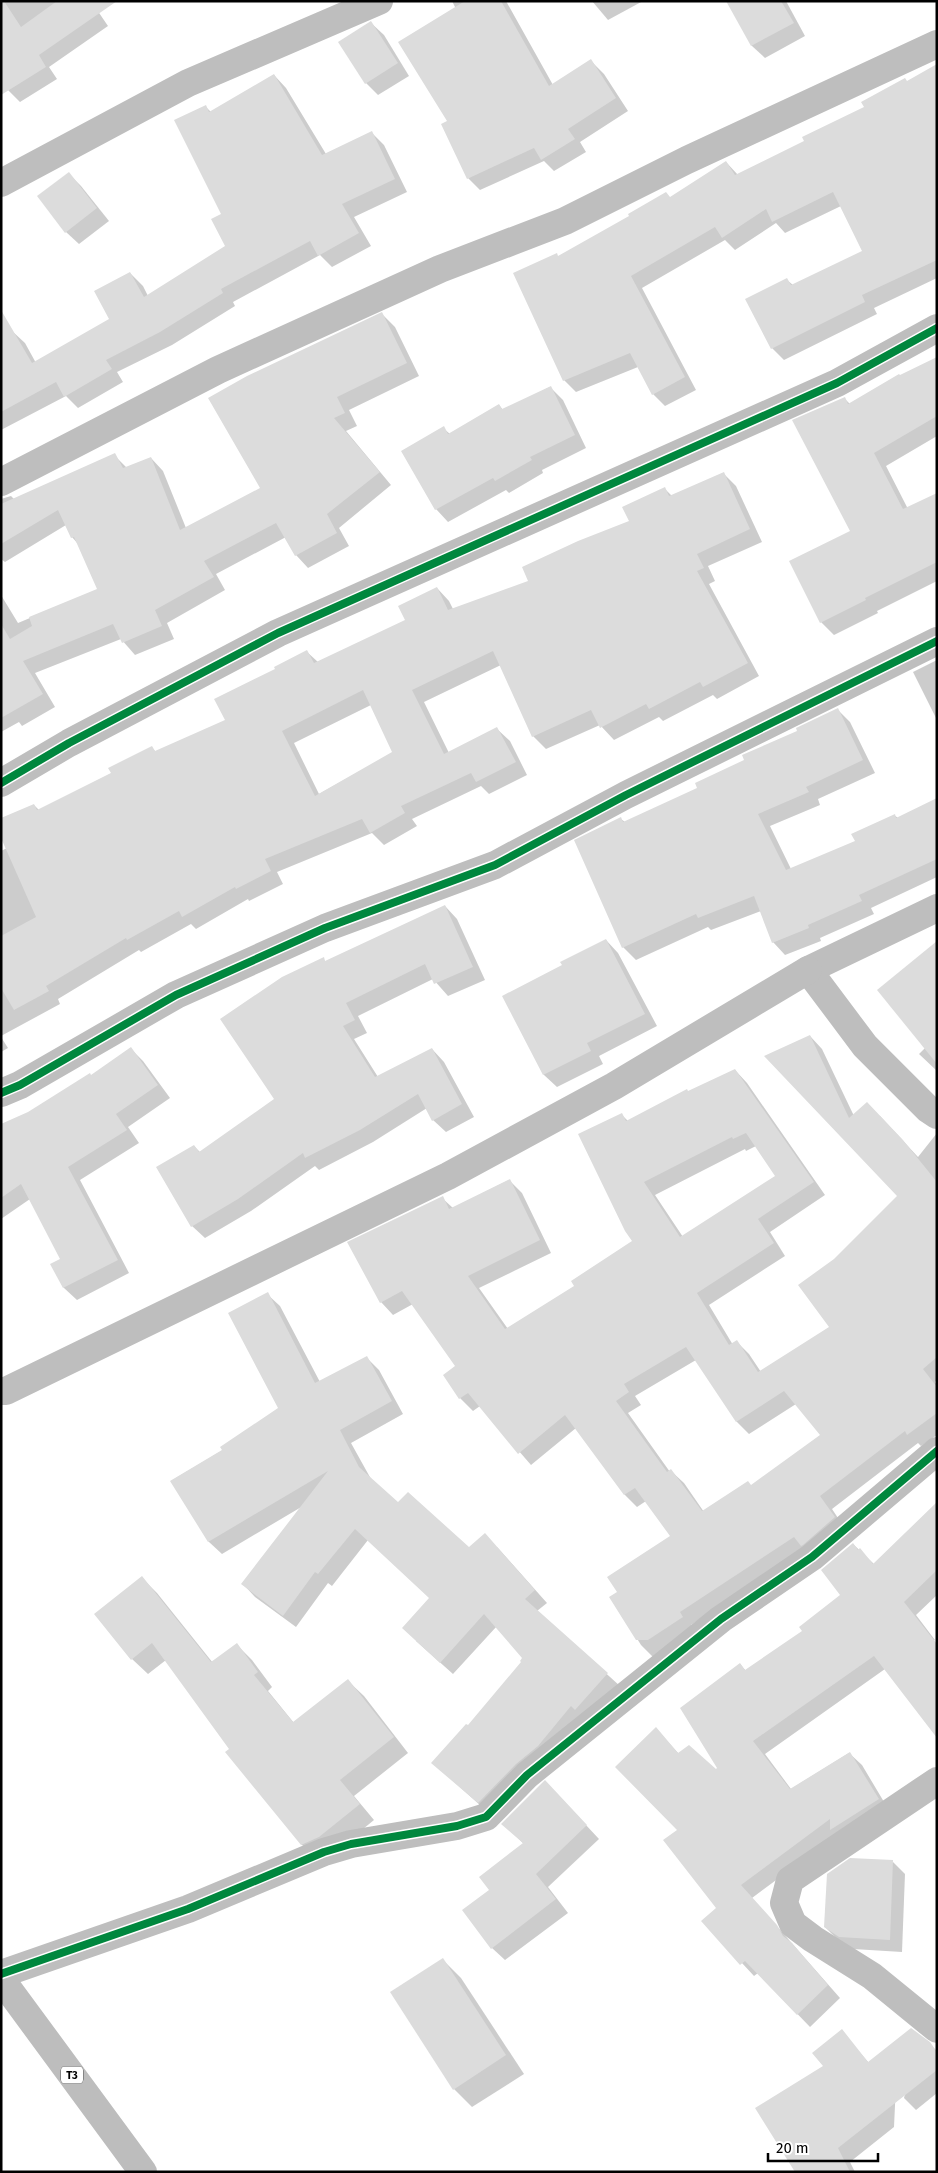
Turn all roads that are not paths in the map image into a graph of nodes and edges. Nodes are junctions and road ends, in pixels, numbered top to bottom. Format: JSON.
{"nodes":[{"id":1,"x":379,"y":1,"type":"edge"},
{"id":2,"x":937,"y":44,"type":"edge"},
{"id":3,"x":1,"y":183,"type":"edge"},
{"id":4,"x":937,"y":328,"type":"edge"},
{"id":5,"x":1,"y":482,"type":"edge"},
{"id":6,"x":937,"y":641,"type":"edge"},
{"id":7,"x":1,"y":783,"type":"edge"},
{"id":8,"x":937,"y":908,"type":"edge"},
{"id":9,"x":808,"y":970,"type":"junction"},
{"id":10,"x":1,"y":1093,"type":"edge"},
{"id":11,"x":937,"y":1115,"type":"edge"},
{"id":12,"x":1,"y":1391,"type":"edge"},
{"id":13,"x":937,"y":1451,"type":"edge"},
{"id":14,"x":937,"y":1781,"type":"edge"},
{"id":15,"x":1,"y":1974,"type":"edge"},
{"id":16,"x":1,"y":1979,"type":"edge"},
{"id":17,"x":937,"y":2029,"type":"edge"},
{"id":18,"x":143,"y":2172,"type":"edge"}],
"edges":[{"from":1,"to":3,"type":"street"},
{"from":2,"to":5,"type":"street"},
{"from":4,"to":7,"type":"street"},
{"from":6,"to":10,"type":"street"},
{"from":8,"to":9,"type":"street"},
{"from":9,"to":11,"type":"street"},
{"from":9,"to":12,"type":"street"},
{"from":13,"to":15,"type":"street"},
{"from":14,"to":17,"type":"street"},
{"from":16,"to":18,"type":"highway","number":"T3"}]}
